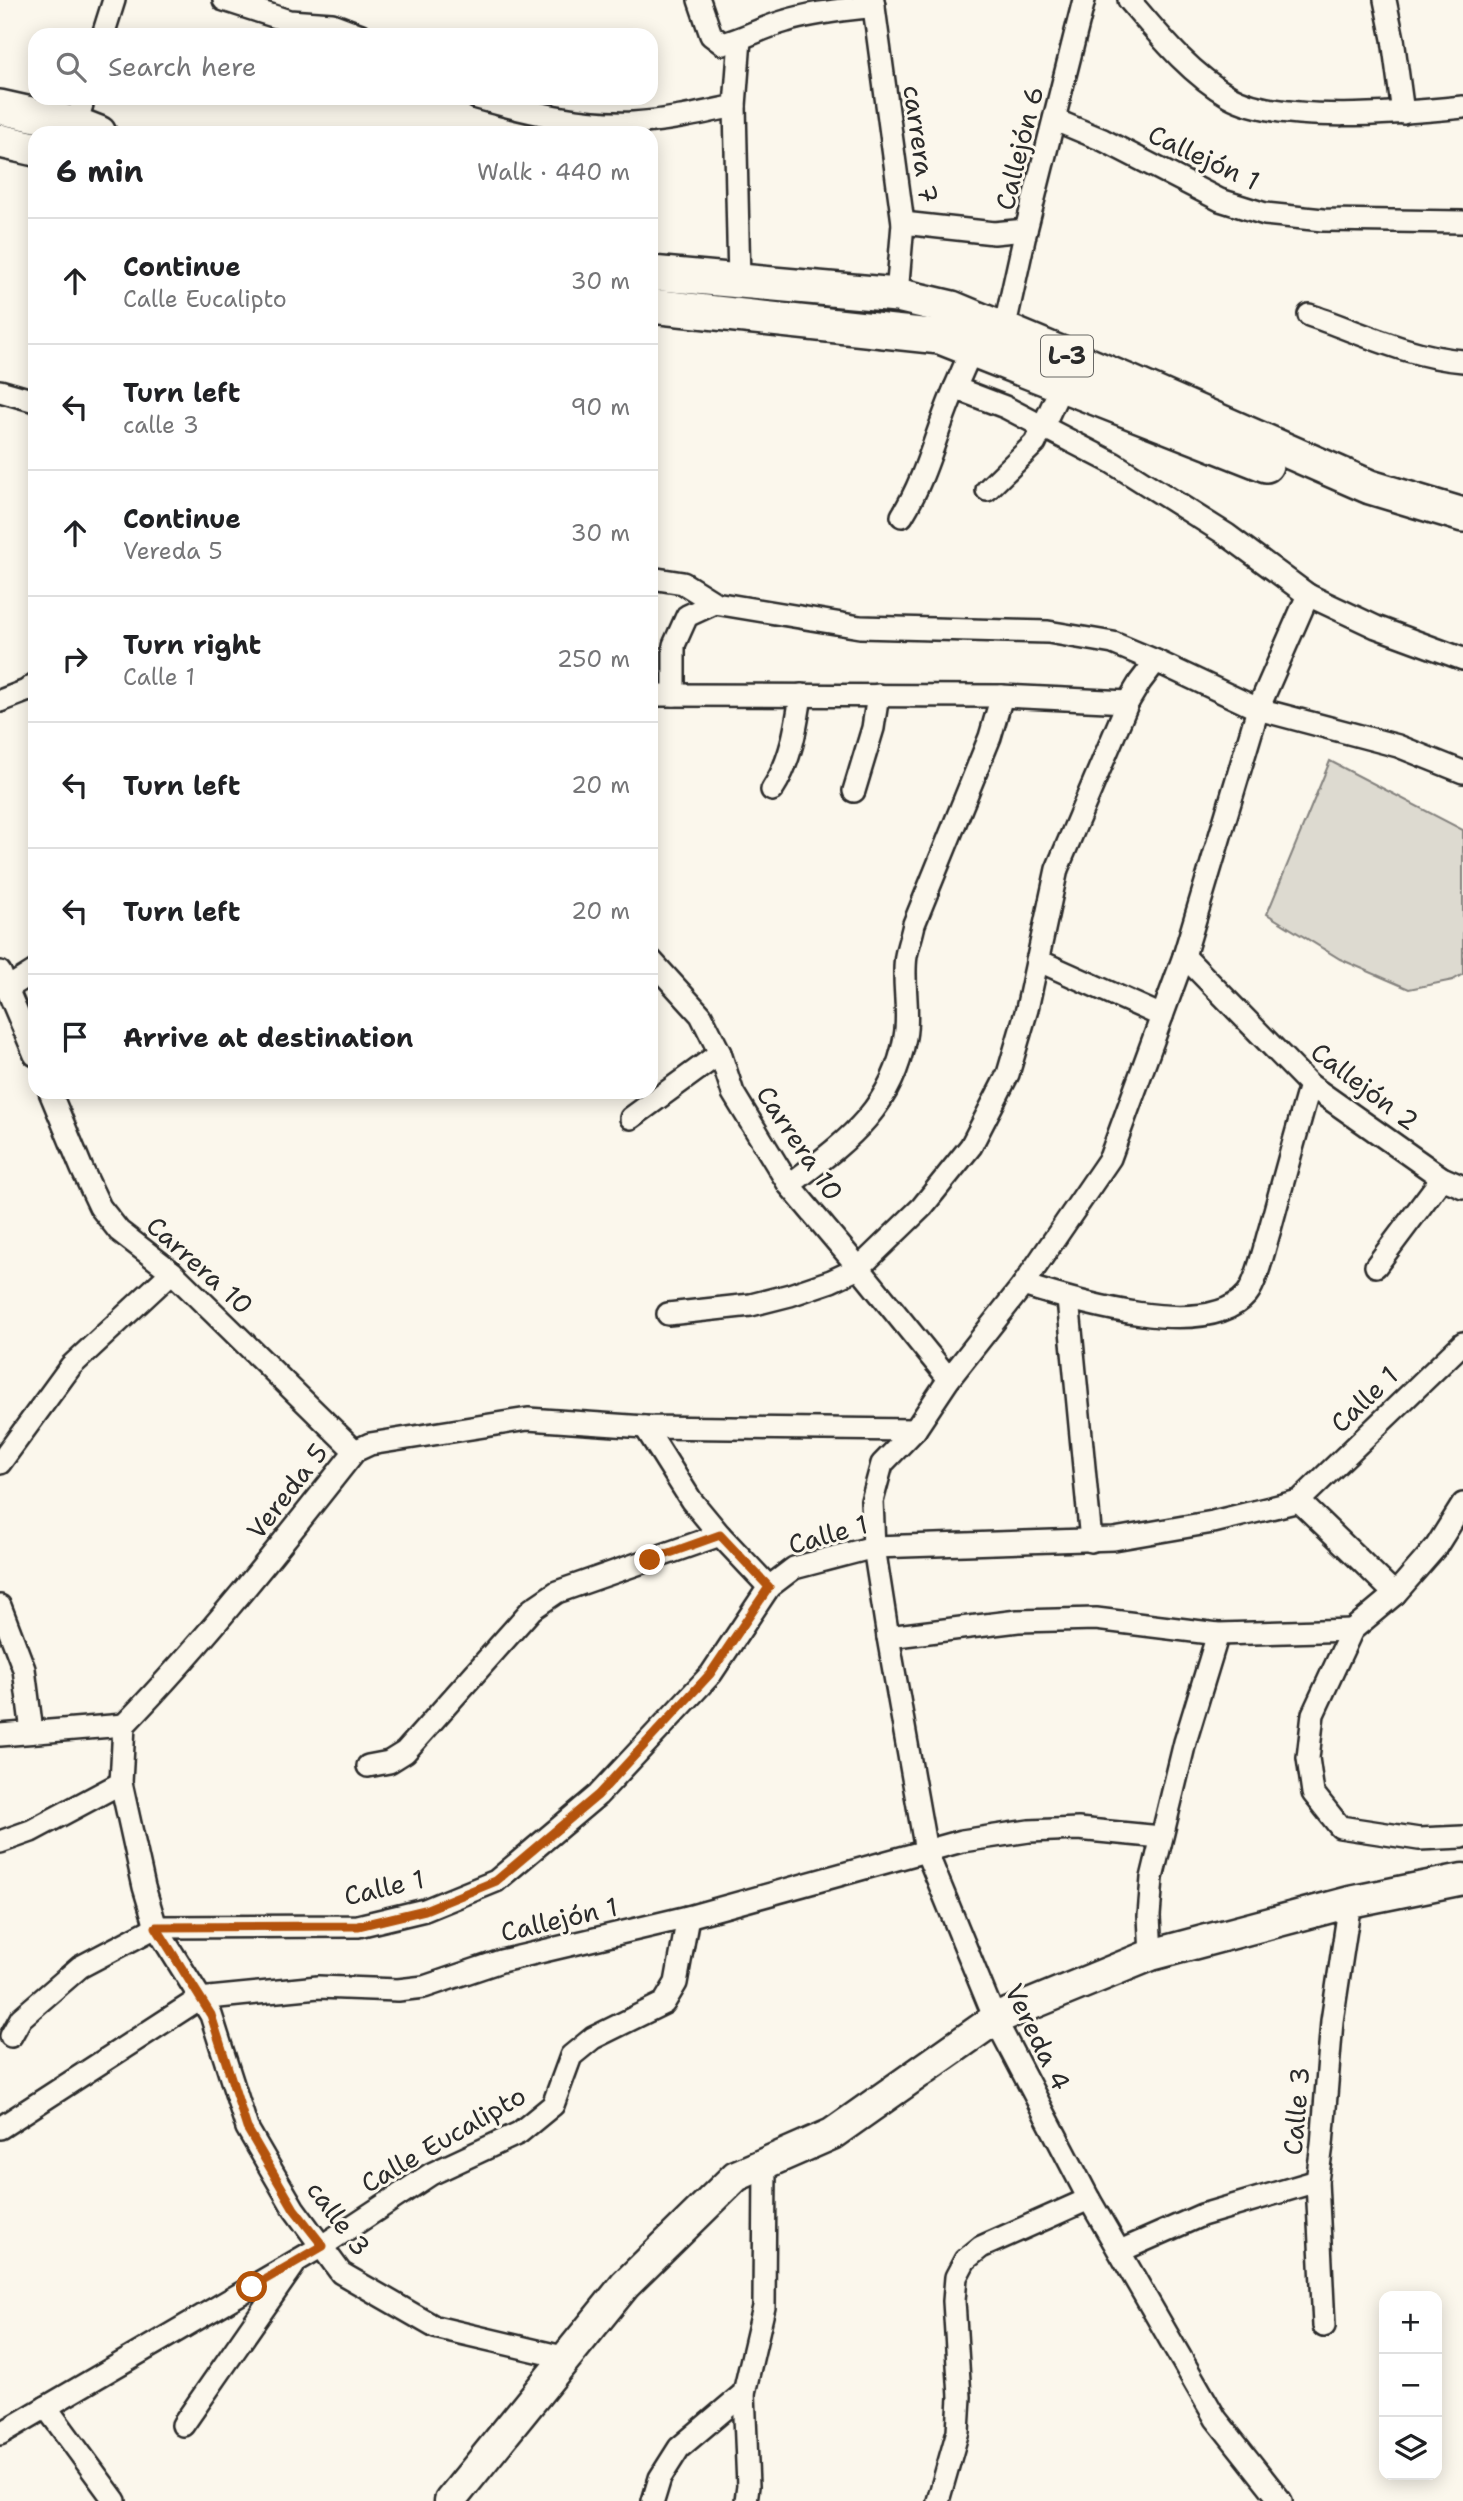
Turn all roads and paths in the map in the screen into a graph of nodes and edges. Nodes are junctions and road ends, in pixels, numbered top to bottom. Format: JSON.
{"nodes":[{"id":1,"x":114,"y":0,"type":"edge"},
{"id":2,"x":224,"y":0,"type":"edge"},
{"id":3,"x":699,"y":0,"type":"edge"},
{"id":4,"x":1084,"y":0,"type":"edge"},
{"id":5,"x":1129,"y":0,"type":"edge"},
{"id":6,"x":1385,"y":0,"type":"edge"},
{"id":7,"x":874,"y":3,"type":"edge"},
{"id":8,"x":105,"y":28,"type":"edge"},
{"id":9,"x":343,"y":28,"type":"edge"},
{"id":10,"x":740,"y":39,"type":"junction"},
{"id":11,"x":505,"y":105,"type":"edge"},
{"id":12,"x":735,"y":106,"type":"junction"},
{"id":13,"x":0,"y":107,"type":"edge"},
{"id":14,"x":1463,"y":107,"type":"edge"},
{"id":15,"x":1403,"y":113,"type":"junction"},
{"id":16,"x":86,"y":118,"type":"edge"},
{"id":17,"x":1055,"y":120,"type":"junction"},
{"id":18,"x":0,"y":141,"type":"edge"},
{"id":19,"x":28,"y":147,"type":"edge"},
{"id":20,"x":903,"y":222,"type":"junction"},
{"id":21,"x":1463,"y":222,"type":"edge"},
{"id":22,"x":1026,"y":230,"type":"junction"},
{"id":23,"x":658,"y":275,"type":"edge"},
{"id":24,"x":739,"y":281,"type":"junction"},
{"id":25,"x":897,"y":296,"type":"junction"},
{"id":26,"x":658,"y":307,"type":"edge"},
{"id":27,"x":1309,"y":315,"type":"dead end"},
{"id":28,"x":1004,"y":330,"type":"junction"},
{"id":29,"x":972,"y":349,"type":"junction"},
{"id":30,"x":1463,"y":361,"type":"edge"},
{"id":31,"x":1063,"y":383,"type":"junction"},
{"id":32,"x":955,"y":388,"type":"junction"},
{"id":33,"x":0,"y":391,"type":"edge"},
{"id":34,"x":28,"y":399,"type":"edge"},
{"id":35,"x":1043,"y":428,"type":"junction"},
{"id":36,"x":987,"y":490,"type":"dead end"},
{"id":37,"x":1463,"y":515,"type":"edge"},
{"id":38,"x":902,"y":516,"type":"dead end"},
{"id":39,"x":1463,"y":533,"type":"edge"},
{"id":40,"x":658,"y":579,"type":"edge"},
{"id":41,"x":1308,"y":595,"type":"junction"},
{"id":42,"x":715,"y":603,"type":"junction"},
{"id":43,"x":1463,"y":659,"type":"edge"},
{"id":44,"x":1156,"y":661,"type":"junction"},
{"id":45,"x":28,"y":689,"type":"edge"},
{"id":46,"x":658,"y":695,"type":"edge"},
{"id":47,"x":674,"y":695,"type":"junction"},
{"id":48,"x":801,"y":695,"type":"junction"},
{"id":49,"x":878,"y":695,"type":"junction"},
{"id":50,"x":1002,"y":696,"type":"junction"},
{"id":51,"x":0,"y":701,"type":"edge"},
{"id":52,"x":1128,"y":702,"type":"junction"},
{"id":53,"x":1258,"y":709,"type":"junction"},
{"id":54,"x":1463,"y":772,"type":"edge"},
{"id":55,"x":772,"y":790,"type":"dead end"},
{"id":56,"x":854,"y":791,"type":"dead end"},
{"id":57,"x":1184,"y":956,"type":"junction"},
{"id":58,"x":1037,"y":960,"type":"junction"},
{"id":59,"x":658,"y":968,"type":"edge"},
{"id":60,"x":28,"y":973,"type":"edge"},
{"id":61,"x":4,"y":980,"type":"edge"},
{"id":62,"x":1162,"y":1016,"type":"junction"},
{"id":63,"x":28,"y":1038,"type":"edge"},
{"id":64,"x":720,"y":1054,"type":"junction"},
{"id":65,"x":1310,"y":1085,"type":"junction"},
{"id":66,"x":53,"y":1099,"type":"edge"},
{"id":67,"x":657,"y":1099,"type":"edge"},
{"id":68,"x":658,"y":1099,"type":"edge"},
{"id":69,"x":631,"y":1118,"type":"dead end"},
{"id":70,"x":1442,"y":1178,"type":"junction"},
{"id":71,"x":789,"y":1185,"type":"junction"},
{"id":72,"x":1463,"y":1187,"type":"edge"},
{"id":73,"x":1376,"y":1266,"type":"dead end"},
{"id":74,"x":859,"y":1268,"type":"junction"},
{"id":75,"x":172,"y":1272,"type":"junction"},
{"id":76,"x":1023,"y":1285,"type":"junction"},
{"id":77,"x":1068,"y":1299,"type":"junction"},
{"id":78,"x":668,"y":1314,"type":"dead end"},
{"id":79,"x":1463,"y":1343,"type":"edge"},
{"id":80,"x":949,"y":1379,"type":"junction"},
{"id":81,"x":645,"y":1427,"type":"junction"},
{"id":82,"x":915,"y":1430,"type":"junction"},
{"id":83,"x":355,"y":1451,"type":"junction"},
{"id":84,"x":0,"y":1463,"type":"edge"},
{"id":85,"x":1299,"y":1501,"type":"junction"},
{"id":86,"x":1463,"y":1504,"type":"edge"},
{"id":87,"x":720,"y":1535,"type":"junction"},
{"id":88,"x":1091,"y":1541,"type":"junction"},
{"id":89,"x":874,"y":1547,"type":"junction"},
{"id":90,"x":769,"y":1587,"type":"junction"},
{"id":91,"x":1395,"y":1594,"type":"junction"},
{"id":92,"x":0,"y":1606,"type":"edge"},
{"id":93,"x":1352,"y":1630,"type":"junction"},
{"id":94,"x":1218,"y":1634,"type":"junction"},
{"id":95,"x":888,"y":1637,"type":"junction"},
{"id":96,"x":124,"y":1725,"type":"junction"},
{"id":97,"x":32,"y":1732,"type":"junction"},
{"id":98,"x":0,"y":1735,"type":"edge"},
{"id":99,"x":369,"y":1766,"type":"dead end"},
{"id":100,"x":121,"y":1783,"type":"junction"},
{"id":101,"x":1463,"y":1837,"type":"edge"},
{"id":102,"x":1161,"y":1838,"type":"junction"},
{"id":103,"x":0,"y":1842,"type":"edge"},
{"id":104,"x":926,"y":1851,"type":"junction"},
{"id":105,"x":1463,"y":1878,"type":"edge"},
{"id":106,"x":1350,"y":1902,"type":"junction"},
{"id":107,"x":688,"y":1917,"type":"junction"},
{"id":108,"x":156,"y":1927,"type":"junction"},
{"id":109,"x":1151,"y":1955,"type":"junction"},
{"id":110,"x":205,"y":2007,"type":"junction"},
{"id":111,"x":995,"y":2019,"type":"junction"},
{"id":112,"x":11,"y":2036,"type":"dead end"},
{"id":113,"x":0,"y":2128,"type":"edge"},
{"id":114,"x":765,"y":2164,"type":"junction"},
{"id":115,"x":1317,"y":2181,"type":"junction"},
{"id":116,"x":1089,"y":2199,"type":"junction"},
{"id":117,"x":323,"y":2246,"type":"junction"},
{"id":118,"x":1120,"y":2251,"type":"junction"},
{"id":119,"x":297,"y":2260,"type":"junction"},
{"id":120,"x":1324,"y":2326,"type":"dead end"},
{"id":121,"x":567,"y":2358,"type":"junction"},
{"id":122,"x":744,"y":2393,"type":"junction"},
{"id":123,"x":46,"y":2407,"type":"junction"},
{"id":124,"x":183,"y":2426,"type":"dead end"},
{"id":125,"x":0,"y":2434,"type":"edge"},
{"id":126,"x":115,"y":2501,"type":"edge"},
{"id":127,"x":450,"y":2501,"type":"edge"},
{"id":128,"x":653,"y":2501,"type":"edge"},
{"id":129,"x":747,"y":2501,"type":"edge"},
{"id":130,"x":937,"y":2501,"type":"edge"},
{"id":131,"x":1281,"y":2501,"type":"edge"}],
"edges":[{"from":1,"to":8,"type":"street"},
{"from":2,"to":9,"type":"street"},
{"from":3,"to":10,"type":"street"},
{"from":4,"to":17,"type":"street","name":"Callejón 6"},
{"from":5,"to":15,"type":"street"},
{"from":6,"to":15,"type":"street"},
{"from":7,"to":10,"type":"street"},
{"from":7,"to":20,"type":"street","name":"carrera 7"},
{"from":10,"to":12,"type":"street"},
{"from":11,"to":12,"type":"street"},
{"from":12,"to":24,"type":"street"},
{"from":13,"to":16,"type":"main road"},
{"from":14,"to":15,"type":"street"},
{"from":17,"to":21,"type":"street","name":"Callejón 1"},
{"from":17,"to":22,"type":"street","name":"Callejón 6"},
{"from":18,"to":19,"type":"main road"},
{"from":20,"to":22,"type":"street","name":"Callejón 6"},
{"from":20,"to":25,"type":"street","name":"carrera 7"},
{"from":22,"to":28,"type":"street"},
{"from":23,"to":24,"type":"main road","number":"L-3"},
{"from":24,"to":25,"type":"main road","number":"L-3"},
{"from":25,"to":28,"type":"main road","number":"L-3"},
{"from":26,"to":29,"type":"main road","number":"L-3"},
{"from":27,"to":30,"type":"street"},
{"from":28,"to":37,"type":"main road","number":"L-3"},
{"from":29,"to":31,"type":"main road","number":"L-3"},
{"from":29,"to":32,"type":"street"},
{"from":31,"to":35,"type":"street"},
{"from":31,"to":39,"type":"main road","number":"L-3"},
{"from":32,"to":35,"type":"street"},
{"from":32,"to":38,"type":"street"},
{"from":33,"to":34,"type":"street"},
{"from":35,"to":36,"type":"street"},
{"from":35,"to":41,"type":"street"},
{"from":40,"to":42,"type":"street"},
{"from":41,"to":43,"type":"street"},
{"from":41,"to":53,"type":"street","name":"Vereda 4"},
{"from":42,"to":44,"type":"street"},
{"from":42,"to":47,"type":"street"},
{"from":44,"to":52,"type":"street"},
{"from":44,"to":53,"type":"street"},
{"from":45,"to":51,"type":"street"},
{"from":46,"to":47,"type":"street"},
{"from":47,"to":48,"type":"street"},
{"from":48,"to":49,"type":"street"},
{"from":48,"to":55,"type":"street"},
{"from":49,"to":50,"type":"street"},
{"from":49,"to":56,"type":"street"},
{"from":50,"to":52,"type":"street"},
{"from":50,"to":71,"type":"street"},
{"from":52,"to":58,"type":"street"},
{"from":53,"to":54,"type":"street"},
{"from":53,"to":57,"type":"street","name":"Vereda 4"},
{"from":57,"to":62,"type":"street","name":"Vereda 4"},
{"from":57,"to":65,"type":"street","name":"Callejón 2"},
{"from":58,"to":62,"type":"street"},
{"from":58,"to":74,"type":"street"},
{"from":59,"to":64,"type":"street","name":"Carrera 10"},
{"from":60,"to":61,"type":"street"},
{"from":61,"to":63,"type":"street"},
{"from":62,"to":76,"type":"street","name":"Vereda 4"},
{"from":64,"to":68,"type":"street"},
{"from":64,"to":71,"type":"street","name":"Carrera 10"},
{"from":65,"to":70,"type":"street","name":"Callejón 2"},
{"from":65,"to":77,"type":"street"},
{"from":66,"to":75,"type":"street","name":"Carrera 10"},
{"from":67,"to":69,"type":"street"},
{"from":70,"to":72,"type":"street","name":"Callejón 2"},
{"from":70,"to":73,"type":"street"},
{"from":71,"to":74,"type":"street","name":"Carrera 10"},
{"from":74,"to":78,"type":"street"},
{"from":74,"to":80,"type":"street","name":"Carrera 10"},
{"from":75,"to":83,"type":"street","name":"Carrera 10"},
{"from":75,"to":84,"type":"street"},
{"from":76,"to":77,"type":"street"},
{"from":76,"to":80,"type":"street","name":"Vereda 4"},
{"from":77,"to":88,"type":"street"},
{"from":79,"to":85,"type":"street","name":"Calle 1"},
{"from":80,"to":82,"type":"street","name":"Vereda 4"},
{"from":81,"to":82,"type":"street","name":"Vereda 5"},
{"from":81,"to":83,"type":"street","name":"Vereda 5"},
{"from":81,"to":87,"type":"street"},
{"from":82,"to":89,"type":"street","name":"Vereda 4"},
{"from":83,"to":96,"type":"street","name":"Vereda 5"},
{"from":85,"to":88,"type":"street","name":"Calle 1"},
{"from":85,"to":91,"type":"street"},
{"from":86,"to":91,"type":"street"},
{"from":87,"to":90,"type":"street"},
{"from":87,"to":99,"type":"street"},
{"from":88,"to":89,"type":"street","name":"Calle 1"},
{"from":89,"to":90,"type":"street","name":"Calle 1"},
{"from":89,"to":95,"type":"street","name":"Vereda 4"},
{"from":90,"to":108,"type":"street","name":"Calle 1"},
{"from":91,"to":93,"type":"street"},
{"from":92,"to":97,"type":"street"},
{"from":93,"to":94,"type":"street"},
{"from":93,"to":101,"type":"street"},
{"from":94,"to":95,"type":"street"},
{"from":94,"to":102,"type":"street"},
{"from":95,"to":104,"type":"street","name":"Vereda 4"},
{"from":96,"to":97,"type":"street"},
{"from":96,"to":100,"type":"street"},
{"from":97,"to":98,"type":"street"},
{"from":100,"to":103,"type":"street"},
{"from":100,"to":108,"type":"street"},
{"from":102,"to":104,"type":"street","name":"Callejón 1"},
{"from":102,"to":109,"type":"street"},
{"from":104,"to":107,"type":"street","name":"Callejón 1"},
{"from":104,"to":111,"type":"street","name":"Vereda 4"},
{"from":105,"to":106,"type":"main road"},
{"from":106,"to":109,"type":"main road"},
{"from":106,"to":115,"type":"street","name":"Calle 3"},
{"from":107,"to":110,"type":"street","name":"Callejón 1"},
{"from":107,"to":117,"type":"street","name":"Calle Eucalipto"},
{"from":108,"to":110,"type":"street"},
{"from":108,"to":112,"type":"street"},
{"from":109,"to":111,"type":"main road"},
{"from":110,"to":113,"type":"street","name":"Callejón 1"},
{"from":110,"to":117,"type":"street","name":"calle 3"},
{"from":111,"to":114,"type":"main road"},
{"from":111,"to":116,"type":"street","name":"Vereda 4"},
{"from":114,"to":121,"type":"main road"},
{"from":114,"to":122,"type":"street"},
{"from":115,"to":118,"type":"street"},
{"from":115,"to":120,"type":"street","name":"Calle 3"},
{"from":116,"to":118,"type":"street","name":"Vereda 4"},
{"from":116,"to":130,"type":"street"},
{"from":117,"to":119,"type":"street","name":"Calle Eucalipto"},
{"from":117,"to":121,"type":"street","name":"calle 3"},
{"from":118,"to":131,"type":"street","name":"Vereda 4"},
{"from":119,"to":123,"type":"street","name":"Calle Eucalipto"},
{"from":119,"to":124,"type":"street"},
{"from":121,"to":127,"type":"main road"},
{"from":122,"to":128,"type":"street"},
{"from":122,"to":129,"type":"street"},
{"from":123,"to":125,"type":"street","name":"Calle Eucalipto"},
{"from":123,"to":126,"type":"street"}]}
